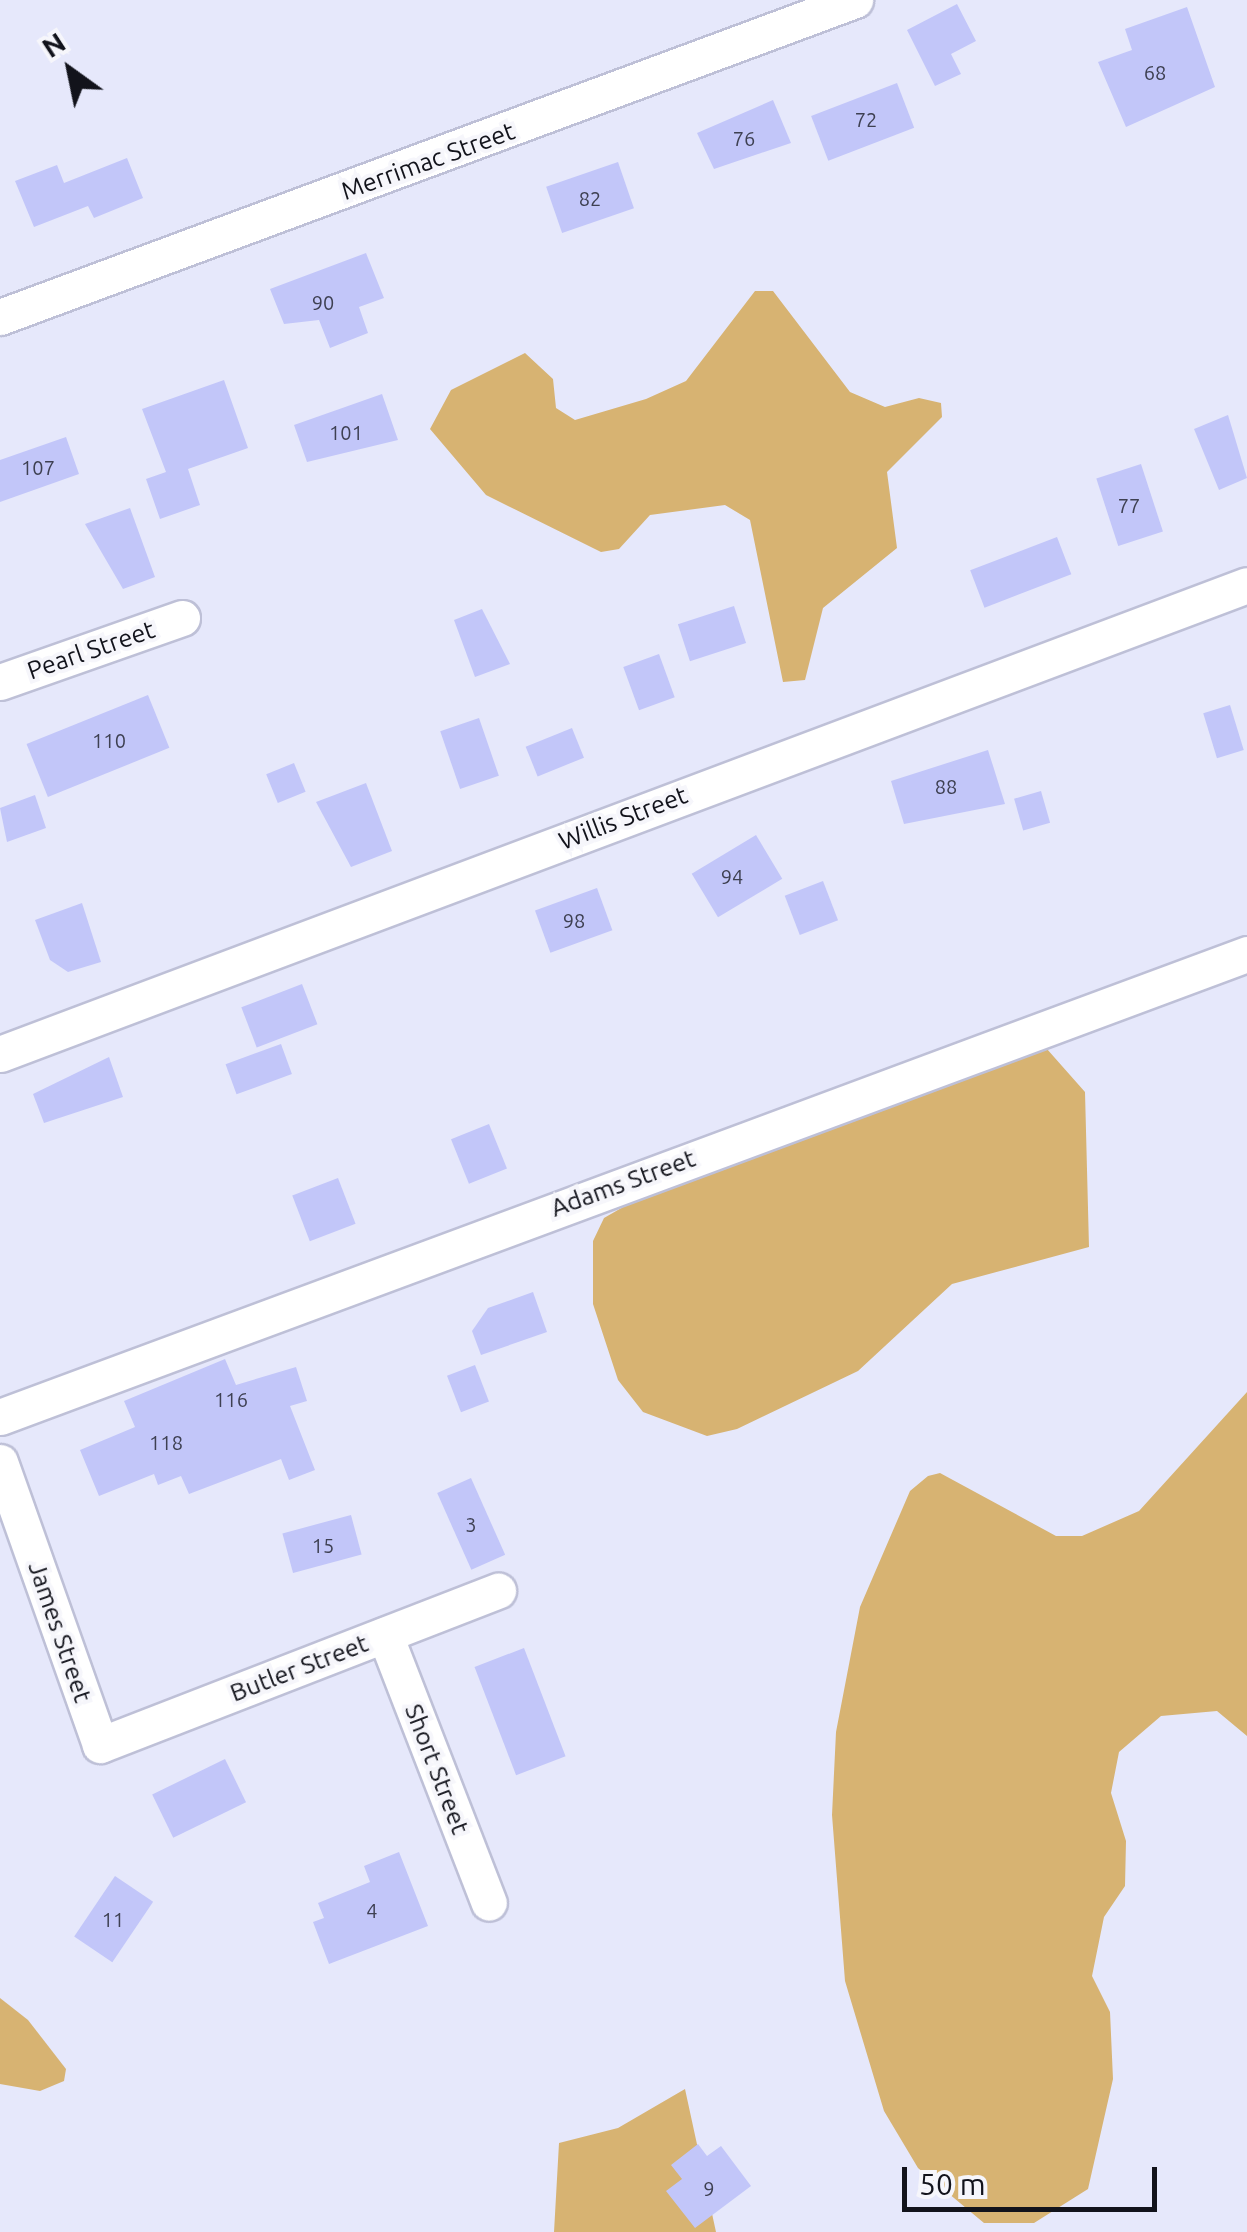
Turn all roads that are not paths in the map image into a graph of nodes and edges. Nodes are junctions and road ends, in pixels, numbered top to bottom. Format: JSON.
{"nodes":[{"id":1,"x":855,"y":0,"type":"edge"},
{"id":2,"x":0,"y":317,"type":"edge"},
{"id":3,"x":1247,"y":584,"type":"edge"},
{"id":4,"x":182,"y":618,"type":"dead end"},
{"id":5,"x":0,"y":682,"type":"edge"},
{"id":6,"x":1247,"y":954,"type":"edge"},
{"id":7,"x":0,"y":1054,"type":"edge"},
{"id":8,"x":0,"y":1417,"type":"edge"},
{"id":9,"x":0,"y":1462,"type":"edge"},
{"id":10,"x":498,"y":1591,"type":"dead end"},
{"id":11,"x":385,"y":1635,"type":"junction"},
{"id":12,"x":100,"y":1745,"type":"joint"},
{"id":13,"x":489,"y":1903,"type":"dead end"}],
"edges":[{"from":1,"to":2,"type":"street","name":"Merrimac Street"},
{"from":3,"to":7,"type":"street","name":"Willis Street"},
{"from":4,"to":5,"type":"street","name":"Pearl Street"},
{"from":6,"to":8,"type":"street","name":"Adams Street"},
{"from":9,"to":12,"type":"street","name":"James Street"},
{"from":10,"to":11,"type":"street","name":"Butler Street"},
{"from":11,"to":12,"type":"street","name":"Butler Street"},
{"from":11,"to":13,"type":"street","name":"Short Street"}]}
